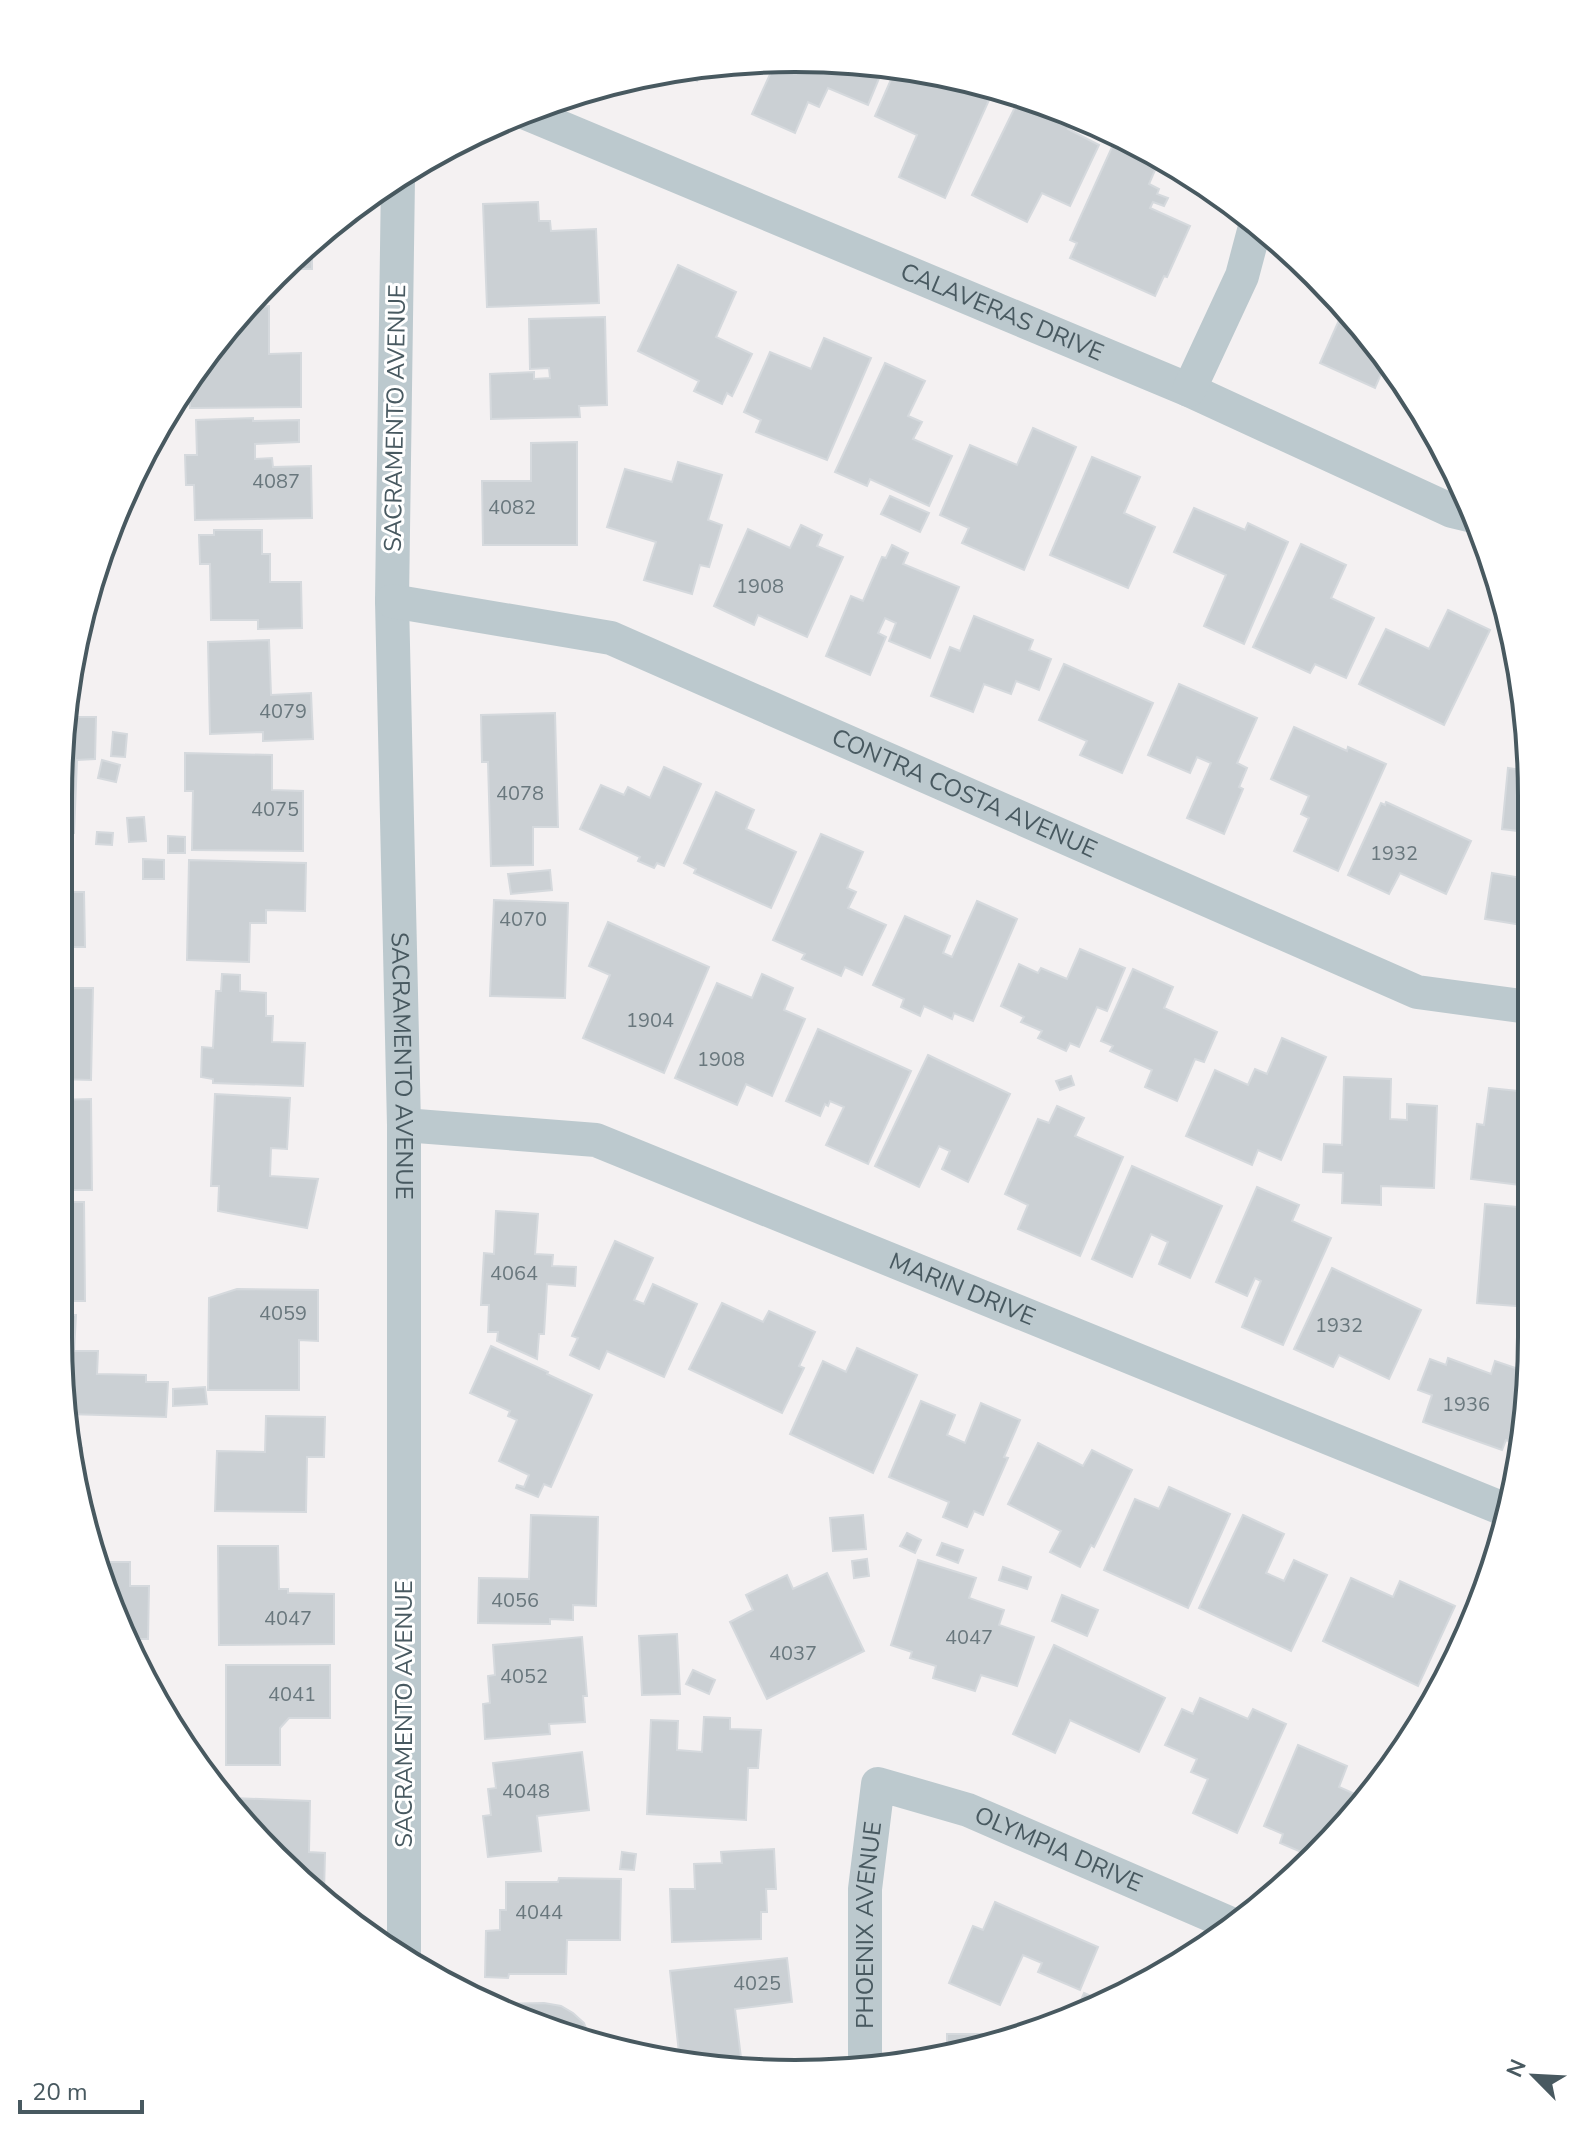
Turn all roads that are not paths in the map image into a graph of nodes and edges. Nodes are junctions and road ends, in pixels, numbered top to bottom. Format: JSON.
{"nodes":[{"id":1,"x":540,"y":119,"type":"edge"},
{"id":2,"x":398,"y":191,"type":"edge"},
{"id":3,"x":1253,"y":235,"type":"edge"},
{"id":4,"x":1189,"y":390,"type":"junction"},
{"id":5,"x":1461,"y":513,"type":"edge"},
{"id":6,"x":392,"y":601,"type":"junction"},
{"id":7,"x":1518,"y":1006,"type":"edge"},
{"id":8,"x":404,"y":1125,"type":"junction"},
{"id":9,"x":1497,"y":1506,"type":"edge"},
{"id":10,"x":878,"y":1784,"type":"joint"},
{"id":11,"x":1222,"y":1920,"type":"edge"},
{"id":12,"x":404,"y":1945,"type":"edge"},
{"id":13,"x":865,"y":2056,"type":"edge"}],
"edges":[{"from":1,"to":4,"type":"street","name":"CALAVERAS DRIVE"},
{"from":2,"to":6,"type":"street","name":"SACRAMENTO AVENUE"},
{"from":3,"to":4,"type":"street"},
{"from":4,"to":5,"type":"street","name":"CALAVERAS DRIVE"},
{"from":6,"to":7,"type":"street","name":"CONTRA COSTA AVENUE"},
{"from":6,"to":8,"type":"street","name":"SACRAMENTO AVENUE"},
{"from":8,"to":9,"type":"street","name":"MARIN DRIVE"},
{"from":8,"to":12,"type":"street","name":"SACRAMENTO AVENUE"},
{"from":10,"to":11,"type":"street","name":"OLYMPIA DRIVE"},
{"from":10,"to":13,"type":"street","name":"PHOENIX AVENUE"}]}
